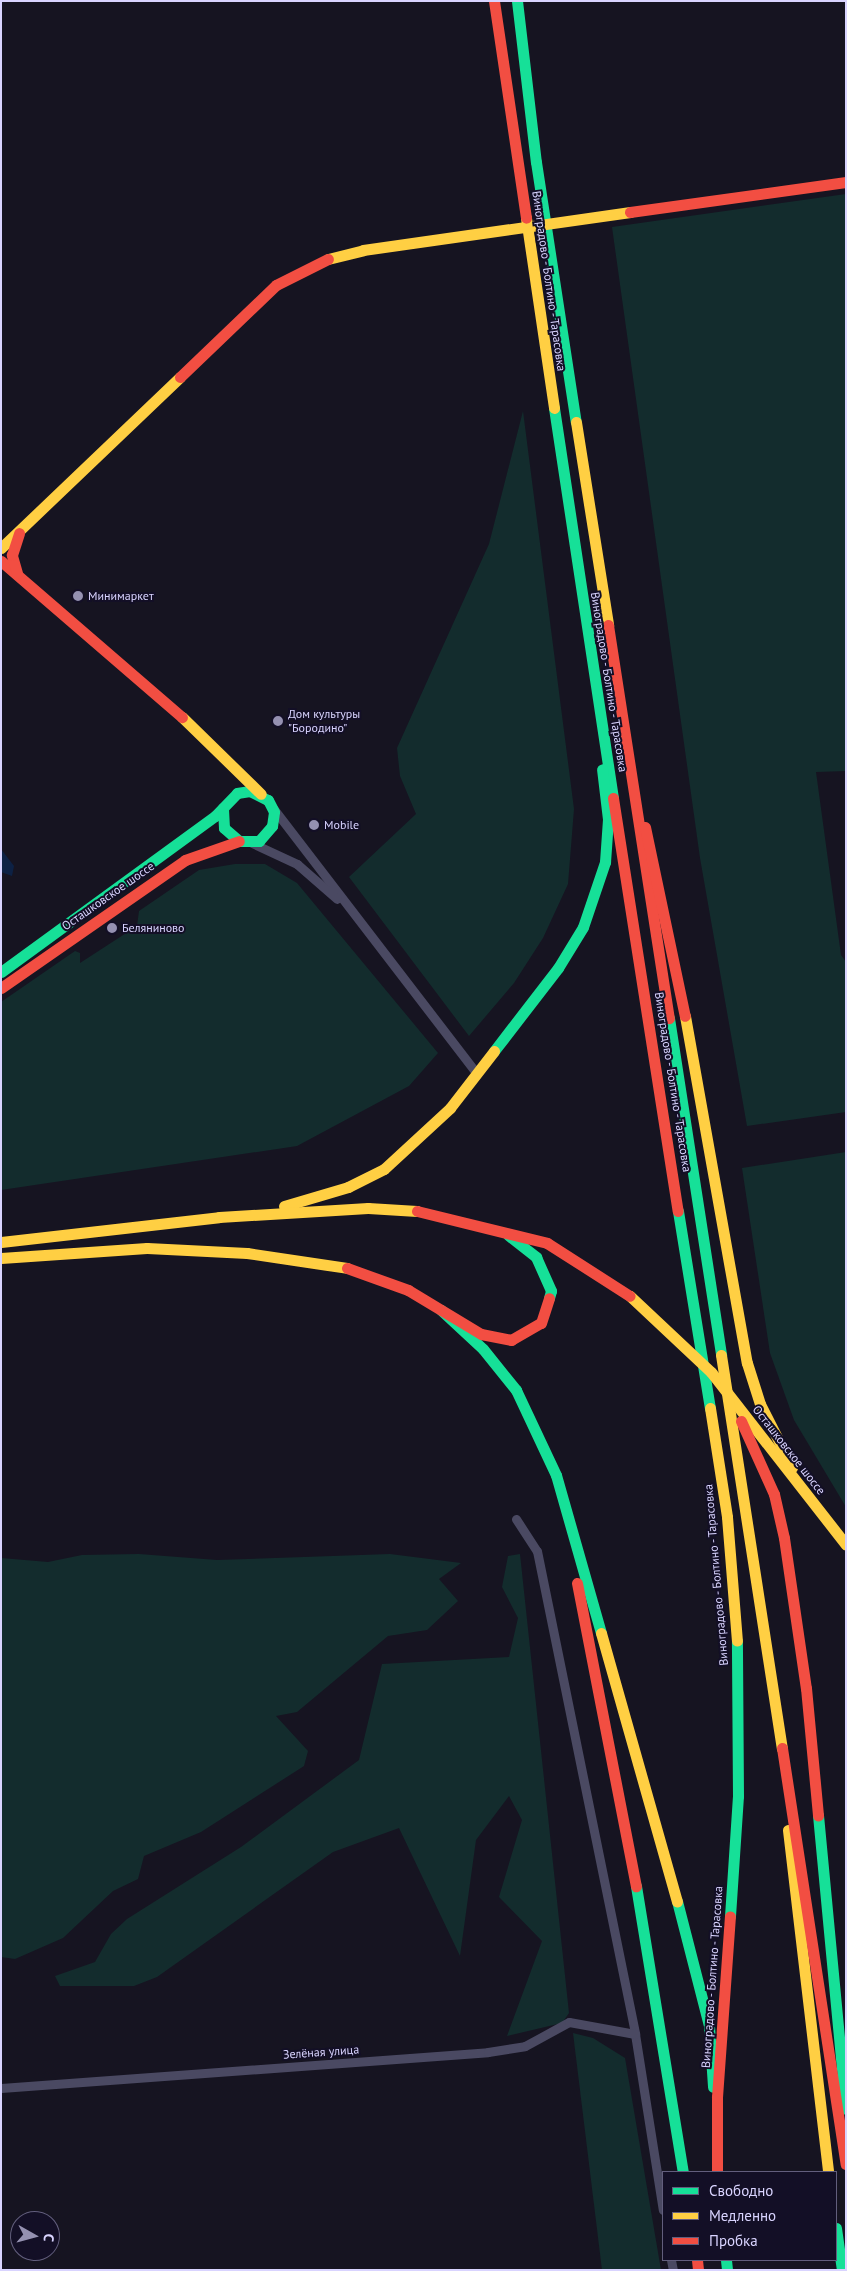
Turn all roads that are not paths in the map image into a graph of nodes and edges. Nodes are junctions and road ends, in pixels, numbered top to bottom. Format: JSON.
{"nodes":[{"id":1,"x":494,"y":1,"type":"edge"},
{"id":2,"x":518,"y":1,"type":"edge"},
{"id":3,"x":846,"y":182,"type":"edge"},
{"id":4,"x":22,"y":529,"type":"junction"},
{"id":5,"x":1,"y":548,"type":"edge"},
{"id":6,"x":1,"y":561,"type":"edge"},
{"id":7,"x":20,"y":577,"type":"junction"},
{"id":8,"x":585,"y":622,"type":"junction"},
{"id":9,"x":630,"y":766,"type":"junction"},
{"id":10,"x":231,"y":768,"type":"junction"},
{"id":11,"x":263,"y":796,"type":"junction"},
{"id":12,"x":231,"y":797,"type":"junction"},
{"id":13,"x":272,"y":806,"type":"junction"},
{"id":14,"x":224,"y":808,"type":"junction"},
{"id":15,"x":239,"y":841,"type":"junction"},
{"id":16,"x":252,"y":842,"type":"junction"},
{"id":17,"x":348,"y":910,"type":"junction"},
{"id":18,"x":1,"y":972,"type":"edge"},
{"id":19,"x":1,"y":988,"type":"edge"},
{"id":20,"x":476,"y":1074,"type":"junction"},
{"id":21,"x":244,"y":1215,"type":"junction"},
{"id":22,"x":480,"y":1222,"type":"junction"},
{"id":23,"x":1,"y":1242,"type":"edge"},
{"id":24,"x":1,"y":1258,"type":"edge"},
{"id":25,"x":441,"y":1310,"type":"junction"},
{"id":26,"x":721,"y":1385,"type":"junction"},
{"id":27,"x":556,"y":1475,"type":"junction"},
{"id":28,"x":804,"y":1492,"type":"junction"},
{"id":29,"x":516,"y":1520,"type":"dead end"},
{"id":30,"x":846,"y":1545,"type":"edge"},
{"id":31,"x":775,"y":1701,"type":"junction"},
{"id":32,"x":635,"y":2034,"type":"junction"},
{"id":33,"x":1,"y":2088,"type":"edge"},
{"id":34,"x":846,"y":2109,"type":"edge"},
{"id":35,"x":846,"y":2164,"type":"edge"},
{"id":36,"x":716,"y":2168,"type":"edge"},
{"id":37,"x":683,"y":2171,"type":"edge"},
{"id":38,"x":828,"y":2171,"type":"edge"},
{"id":39,"x":662,"y":2204,"type":"edge"},
{"id":40,"x":837,"y":2235,"type":"edge"},
{"id":41,"x":842,"y":2270,"type":"edge"}],
"edges":[{"from":1,"to":8,"type":"main road","name":"Виноградово - Болтино - Тарасовка"},
{"from":2,"to":9,"type":"main road","name":"Виноградово - Болтино - Тарасовка"},
{"from":3,"to":4,"type":"main road"},
{"from":4,"to":5,"type":"main road"},
{"from":4,"to":7,"type":"main road"},
{"from":6,"to":7,"type":"main road","name":"Осташковское шоссе"},
{"from":7,"to":10,"type":"main road","name":"Осташковское шоссе"},
{"from":8,"to":20,"type":"main road"},
{"from":8,"to":36,"type":"main road","name":"Виноградово - Болтино - Тарасовка"},
{"from":9,"to":28,"type":"main road"},
{"from":9,"to":31,"type":"main road","name":"Виноградово - Болтино - Тарасовка"},
{"from":10,"to":11,"type":"main road","name":"Осташковское шоссе"},
{"from":10,"to":12,"type":"main road"},
{"from":11,"to":12,"type":"main road"},
{"from":11,"to":13,"type":"main road","name":"Осташковское шоссе"},
{"from":12,"to":14,"type":"main road","name":"Осташковское шоссе"},
{"from":13,"to":16,"type":"main road"},
{"from":13,"to":17,"type":"street","name":"Осташковское шоссе"},
{"from":14,"to":15,"type":"main road"},
{"from":14,"to":18,"type":"main road","name":"Осташковское шоссе"},
{"from":15,"to":16,"type":"main road","name":"Осташковское шоссе"},
{"from":15,"to":19,"type":"main road","name":"Осташковское шоссе"},
{"from":16,"to":17,"type":"street","name":"Осташковское шоссе"},
{"from":17,"to":20,"type":"street","name":"Осташковское шоссе"},
{"from":20,"to":21,"type":"main road"},
{"from":21,"to":22,"type":"main road"},
{"from":21,"to":23,"type":"main road"},
{"from":22,"to":25,"type":"main road"},
{"from":22,"to":26,"type":"main road","name":"Осташковское шоссе"},
{"from":24,"to":25,"type":"main road"},
{"from":25,"to":27,"type":"main road"},
{"from":26,"to":28,"type":"main road","name":"Осташковское шоссе"},
{"from":26,"to":34,"type":"main road"},
{"from":27,"to":36,"type":"main road"},
{"from":27,"to":37,"type":"main road"},
{"from":28,"to":30,"type":"main road","name":"Осташковское шоссе"},
{"from":29,"to":32,"type":"street"},
{"from":31,"to":35,"type":"main road","name":"Виноградово - Болтино - Тарасовка"},
{"from":31,"to":38,"type":"main road"},
{"from":32,"to":33,"type":"street","name":"Зелёная улица"},
{"from":32,"to":39,"type":"street"},
{"from":40,"to":41,"type":"main road"}]}
